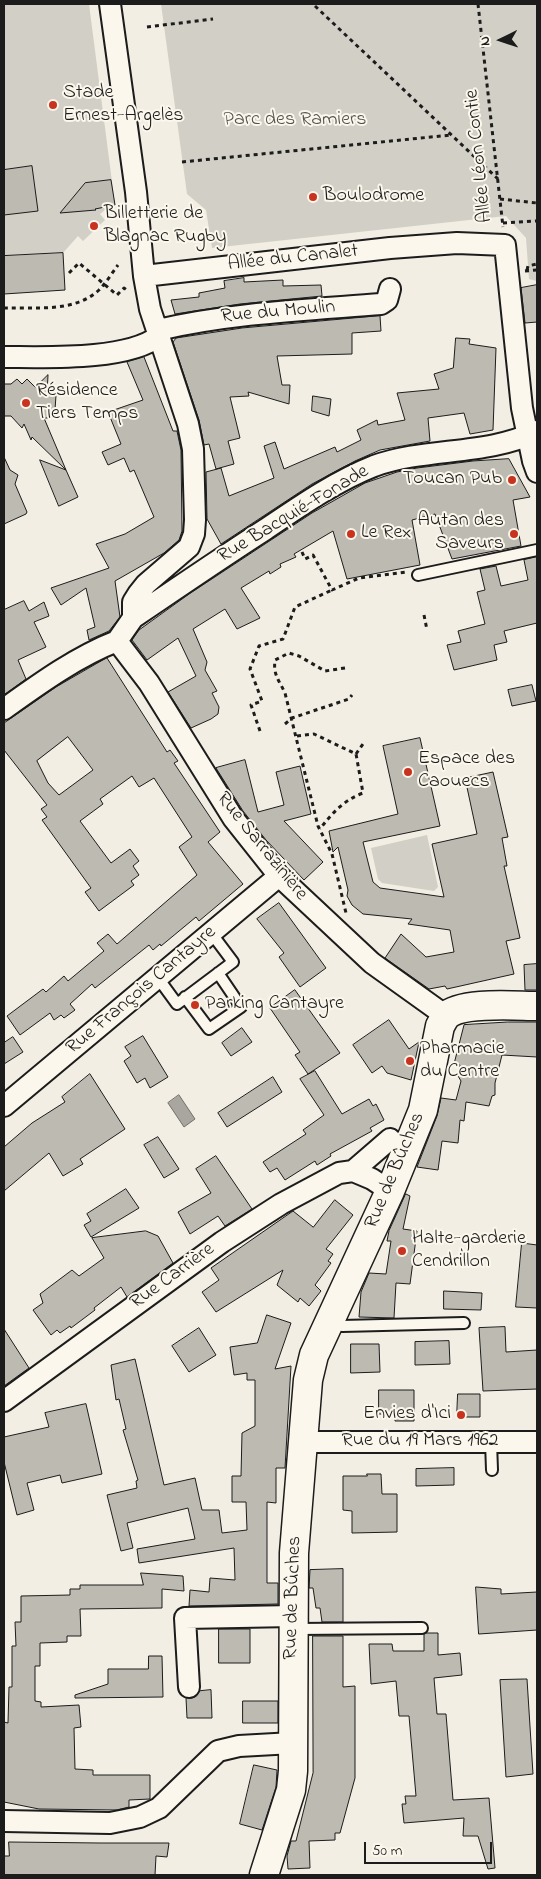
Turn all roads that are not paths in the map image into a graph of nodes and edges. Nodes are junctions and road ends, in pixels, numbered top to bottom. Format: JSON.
{"nodes":[{"id":1,"x":110,"y":4,"type":"edge"},
{"id":2,"x":144,"y":276,"type":"junction"},
{"id":3,"x":390,"y":289,"type":"dead end"},
{"id":4,"x":158,"y":333,"type":"junction"},
{"id":5,"x":4,"y":357,"type":"edge"},
{"id":6,"x":532,"y":434,"type":"edge"},
{"id":7,"x":537,"y":472,"type":"edge"},
{"id":8,"x":537,"y":550,"type":"edge"},
{"id":9,"x":418,"y":575,"type":"road end"},
{"id":10,"x":133,"y":618,"type":"junction"},
{"id":11,"x":117,"y":642,"type":"junction"},
{"id":12,"x":4,"y":709,"type":"edge"},
{"id":13,"x":279,"y":876,"type":"junction"},
{"id":14,"x":212,"y":934,"type":"junction"},
{"id":15,"x":218,"y":973,"type":"junction"},
{"id":16,"x":158,"y":978,"type":"junction"},
{"id":17,"x":185,"y":997,"type":"junction"},
{"id":18,"x":537,"y":1006,"type":"edge"},
{"id":19,"x":446,"y":1016,"type":"junction"},
{"id":20,"x":4,"y":1106,"type":"edge"},
{"id":21,"x":390,"y":1139,"type":"dead end"},
{"id":22,"x":352,"y":1171,"type":"junction"},
{"id":23,"x":390,"y":1191,"type":"junction"},
{"id":24,"x":328,"y":1320,"type":"junction"},
{"id":25,"x":464,"y":1323,"type":"dead end"},
{"id":26,"x":4,"y":1401,"type":"edge"},
{"id":27,"x":303,"y":1442,"type":"junction"},
{"id":28,"x":491,"y":1442,"type":"junction"},
{"id":29,"x":537,"y":1442,"type":"edge"},
{"id":30,"x":492,"y":1470,"type":"dead end"},
{"id":31,"x":293,"y":1623,"type":"junction"},
{"id":32,"x":422,"y":1628,"type":"dead end"},
{"id":33,"x":189,"y":1687,"type":"dead end"},
{"id":34,"x":293,"y":1743,"type":"junction"},
{"id":35,"x":4,"y":1821,"type":"edge"},
{"id":36,"x":264,"y":1875,"type":"edge"}],
"edges":[{"from":1,"to":2,"type":"street"},
{"from":2,"to":4,"type":"street"},
{"from":2,"to":6,"type":"street","name":"Allée du Canalet"},
{"from":3,"to":4,"type":"street","name":"Rue du Moulin"},
{"from":4,"to":5,"type":"street","name":"Rue du Moulin"},
{"from":4,"to":10,"type":"street"},
{"from":6,"to":7,"type":"street"},
{"from":6,"to":10,"type":"street","name":"Rue Bacquié-Fonade"},
{"from":8,"to":9,"type":"lane"},
{"from":10,"to":11,"type":"street"},
{"from":11,"to":12,"type":"street"},
{"from":11,"to":13,"type":"street","name":"Rue Sarrazinière"},
{"from":13,"to":14,"type":"street","name":"Rue François Cantayre"},
{"from":13,"to":19,"type":"street","name":"Rue Sarrazinière"},
{"from":14,"to":15,"type":"lane"},
{"from":14,"to":16,"type":"street","name":"Rue François Cantayre"},
{"from":15,"to":17,"type":"lane"},
{"from":15,"to":17,"type":"lane"},
{"from":16,"to":17,"type":"lane"},
{"from":16,"to":20,"type":"street","name":"Rue François Cantayre"},
{"from":18,"to":19,"type":"main road"},
{"from":19,"to":23,"type":"main road","name":"Rue de Bûches"},
{"from":21,"to":22,"type":"street","name":"Rue Carrière"},
{"from":22,"to":23,"type":"street"},
{"from":22,"to":26,"type":"street","name":"Rue Carrière"},
{"from":23,"to":24,"type":"main road","name":"Rue de Bûches"},
{"from":24,"to":25,"type":"lane"},
{"from":24,"to":27,"type":"main road","name":"Rue de Bûches"},
{"from":27,"to":28,"type":"street","name":"Rue du 19 Mars 1962"},
{"from":27,"to":31,"type":"main road","name":"Rue de Bûches"},
{"from":28,"to":29,"type":"street","name":"Rue du 19 Mars 1962"},
{"from":28,"to":30,"type":"lane"},
{"from":31,"to":32,"type":"lane"},
{"from":31,"to":33,"type":"street"},
{"from":31,"to":34,"type":"main road","name":"Rue de Bûches"},
{"from":34,"to":35,"type":"street"},
{"from":34,"to":36,"type":"main road","name":"Rue de Bûches"}]}
